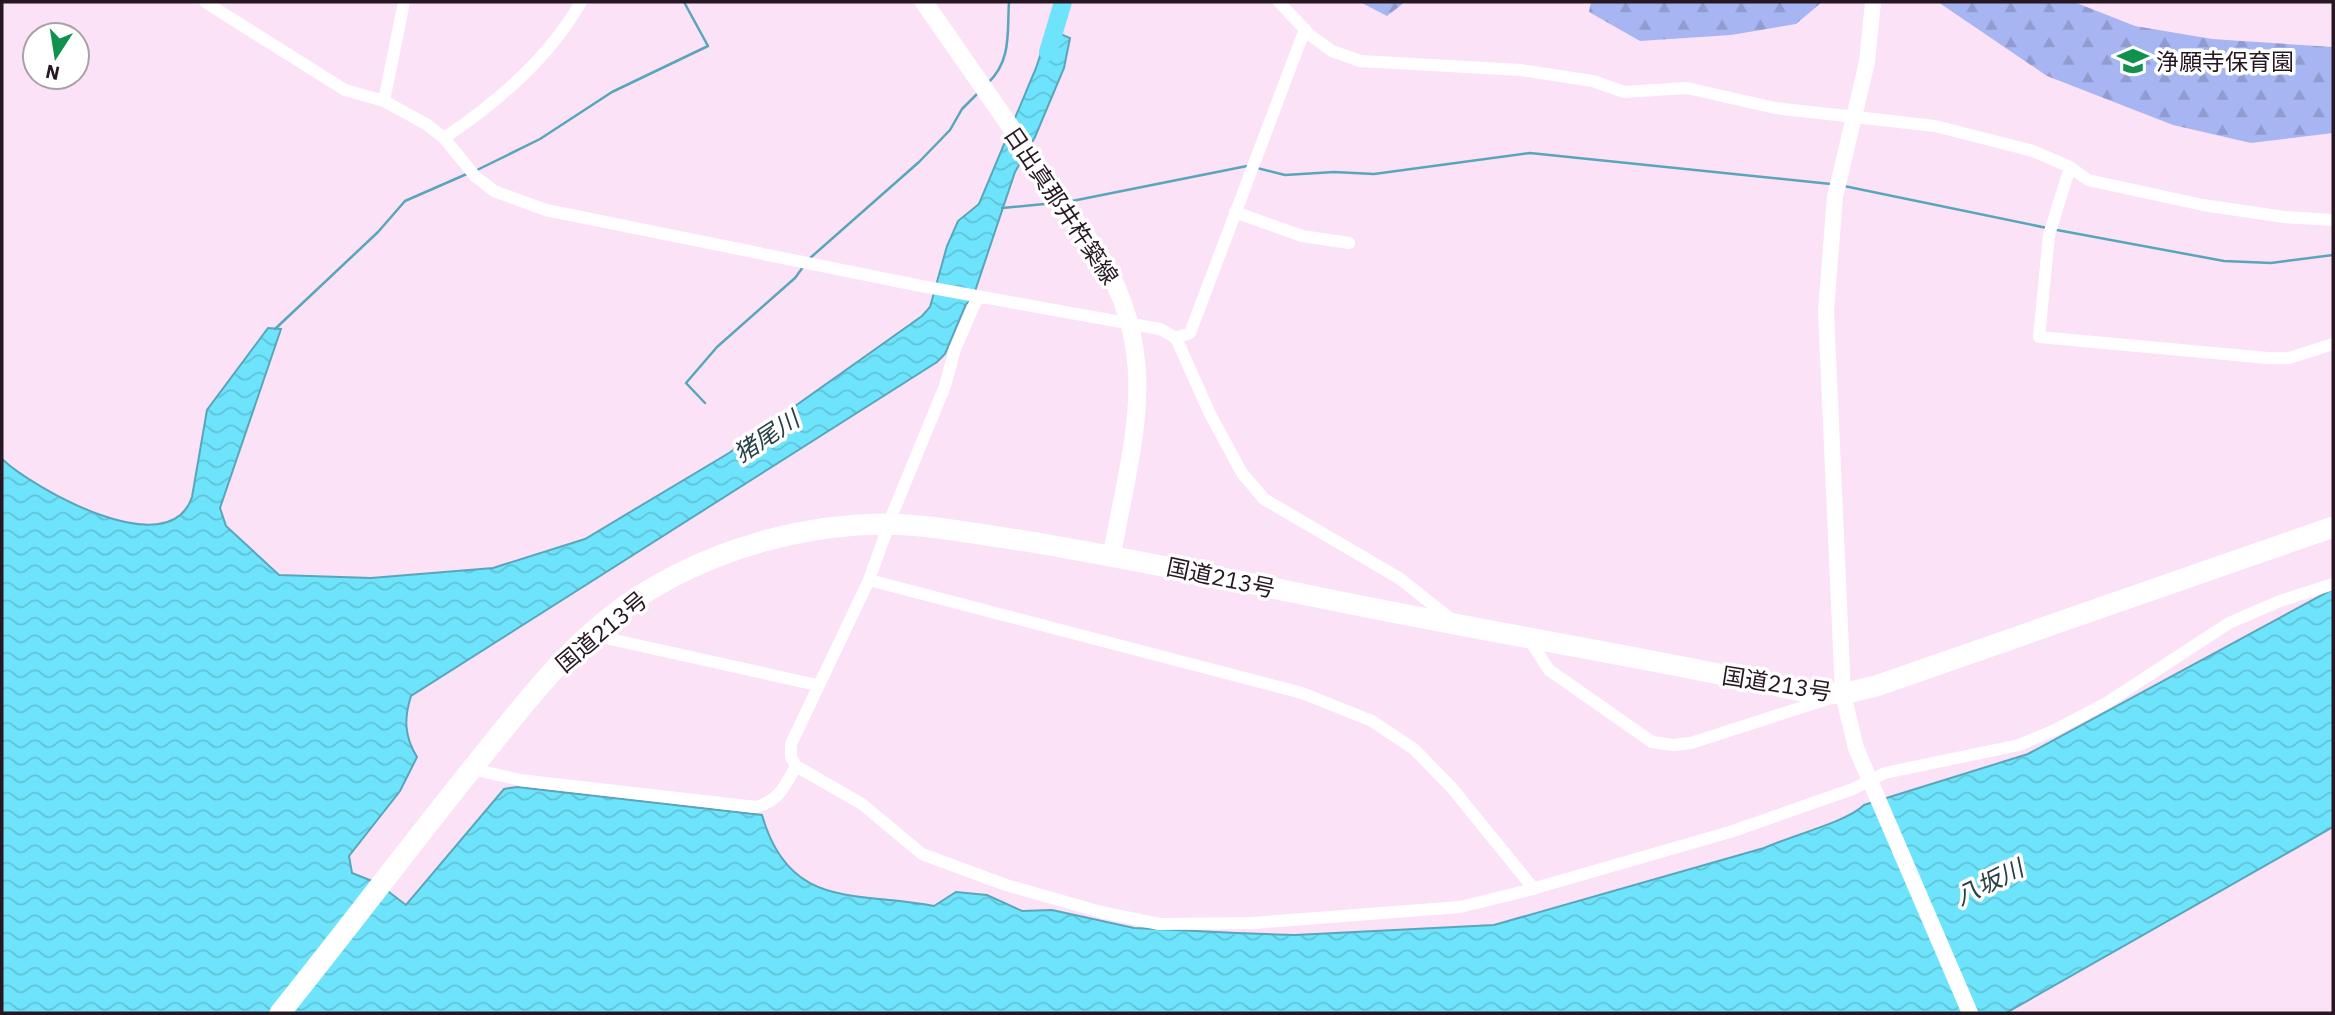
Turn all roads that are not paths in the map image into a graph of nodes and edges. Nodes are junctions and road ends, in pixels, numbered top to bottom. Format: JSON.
{"nodes":[{"id":1,"x":205,"y":2,"type":"edge"},
{"id":2,"x":404,"y":2,"type":"edge"},
{"id":3,"x":581,"y":2,"type":"edge"},
{"id":4,"x":924,"y":2,"type":"edge"},
{"id":5,"x":1279,"y":2,"type":"edge"},
{"id":6,"x":1873,"y":2,"type":"edge"},
{"id":7,"x":1305,"y":29,"type":"junction"},
{"id":8,"x":384,"y":101,"type":"junction"},
{"id":9,"x":1852,"y":117,"type":"junction"},
{"id":10,"x":444,"y":138,"type":"junction"},
{"id":11,"x":2070,"y":167,"type":"junction"},
{"id":12,"x":1235,"y":212,"type":"junction"},
{"id":13,"x":2333,"y":220,"type":"edge"},
{"id":14,"x":1349,"y":243,"type":"dead end"},
{"id":15,"x":978,"y":296,"type":"junction"},
{"id":16,"x":1130,"y":325,"type":"junction"},
{"id":17,"x":1176,"y":338,"type":"junction"},
{"id":18,"x":2333,"y":344,"type":"edge"},
{"id":19,"x":888,"y":524,"type":"junction"},
{"id":20,"x":2333,"y":527,"type":"edge"},
{"id":21,"x":1112,"y":555,"type":"junction"},
{"id":22,"x":869,"y":580,"type":"junction"},
{"id":23,"x":2333,"y":584,"type":"edge"},
{"id":24,"x":1461,"y":627,"type":"junction"},
{"id":25,"x":593,"y":632,"type":"junction"},
{"id":26,"x":1529,"y":639,"type":"junction"},
{"id":27,"x":817,"y":685,"type":"junction"},
{"id":28,"x":1843,"y":694,"type":"junction"},
{"id":29,"x":796,"y":766,"type":"junction"},
{"id":30,"x":472,"y":769,"type":"junction"},
{"id":31,"x":1871,"y":780,"type":"junction"},
{"id":32,"x":1534,"y":889,"type":"junction"},
{"id":33,"x":280,"y":1013,"type":"edge"},
{"id":34,"x":1970,"y":1013,"type":"edge"}],
"edges":[{"from":1,"to":8,"type":"street"},
{"from":2,"to":8,"type":"street"},
{"from":3,"to":10,"type":"street"},
{"from":4,"to":16,"type":"main road","name":"日出真那井杵築線"},
{"from":5,"to":7,"type":"street"},
{"from":6,"to":9,"type":"street"},
{"from":7,"to":9,"type":"street"},
{"from":7,"to":12,"type":"street"},
{"from":8,"to":10,"type":"street"},
{"from":9,"to":11,"type":"street"},
{"from":9,"to":28,"type":"street"},
{"from":10,"to":15,"type":"street"},
{"from":11,"to":13,"type":"street"},
{"from":11,"to":18,"type":"street"},
{"from":12,"to":14,"type":"street"},
{"from":12,"to":17,"type":"street"},
{"from":15,"to":16,"type":"street"},
{"from":15,"to":19,"type":"street"},
{"from":16,"to":17,"type":"street"},
{"from":16,"to":21,"type":"main road","name":"日出真那井杵築線"},
{"from":17,"to":24,"type":"street"},
{"from":19,"to":21,"type":"highway","name":"国道213号"},
{"from":19,"to":22,"type":"street"},
{"from":19,"to":25,"type":"highway","name":"国道213号"},
{"from":20,"to":28,"type":"highway","name":"国道213号"},
{"from":21,"to":24,"type":"highway","name":"国道213号"},
{"from":22,"to":27,"type":"street"},
{"from":22,"to":32,"type":"street"},
{"from":23,"to":31,"type":"street"},
{"from":24,"to":26,"type":"highway","name":"国道213号"},
{"from":25,"to":27,"type":"street"},
{"from":25,"to":30,"type":"highway","name":"国道213号"},
{"from":26,"to":28,"type":"highway","name":"国道213号"},
{"from":26,"to":28,"type":"street"},
{"from":27,"to":29,"type":"street"},
{"from":28,"to":31,"type":"street"},
{"from":29,"to":30,"type":"street"},
{"from":29,"to":32,"type":"street"},
{"from":30,"to":33,"type":"highway","name":"国道213号"},
{"from":31,"to":32,"type":"street"},
{"from":31,"to":34,"type":"street"}]}
